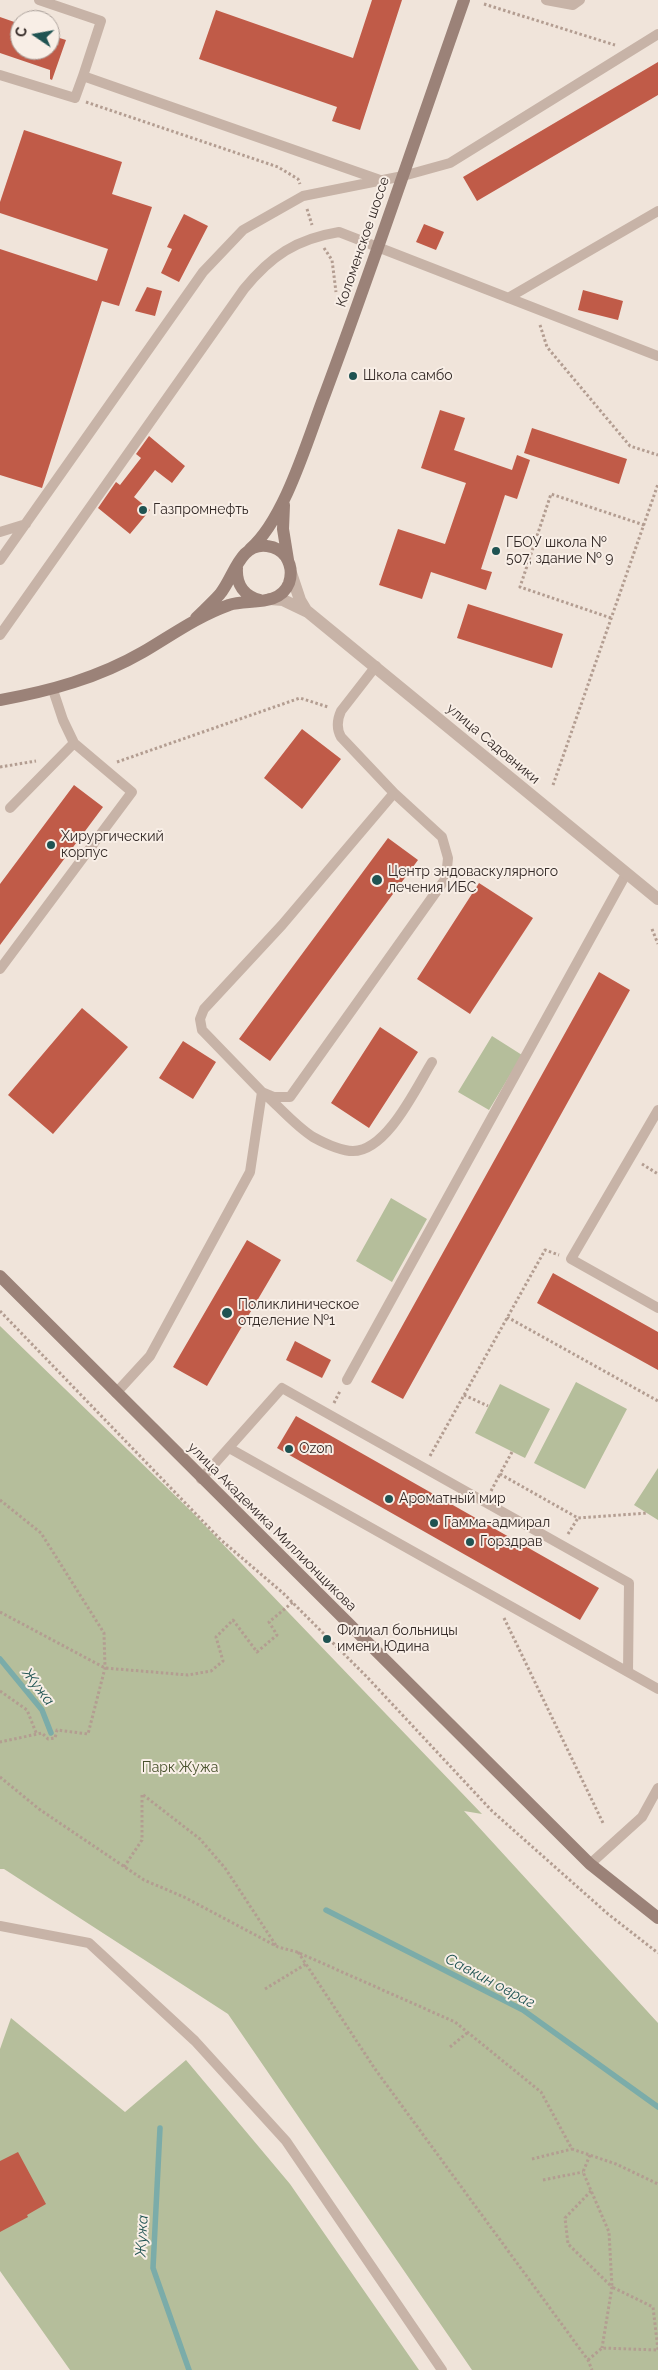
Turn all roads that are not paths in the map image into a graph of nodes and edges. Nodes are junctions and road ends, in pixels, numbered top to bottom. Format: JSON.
{"nodes":[{"id":1,"x":39,"y":0,"type":"edge"},
{"id":2,"x":464,"y":0,"type":"edge"},
{"id":3,"x":546,"y":0,"type":"edge"},
{"id":4,"x":580,"y":0,"type":"edge"},
{"id":5,"x":658,"y":34,"type":"edge"},
{"id":6,"x":0,"y":75,"type":"edge"},
{"id":7,"x":82,"y":76,"type":"junction"},
{"id":8,"x":403,"y":176,"type":"junction"},
{"id":9,"x":381,"y":180,"type":"junction"},
{"id":10,"x":658,"y":211,"type":"edge"},
{"id":11,"x":377,"y":248,"type":"junction"},
{"id":12,"x":508,"y":298,"type":"junction"},
{"id":13,"x":658,"y":356,"type":"edge"},
{"id":14,"x":287,"y":493,"type":"junction"},
{"id":15,"x":26,"y":524,"type":"junction"},
{"id":16,"x":0,"y":532,"type":"edge"},
{"id":17,"x":250,"y":549,"type":"junction"},
{"id":18,"x":0,"y":560,"type":"edge"},
{"id":19,"x":237,"y":568,"type":"junction"},
{"id":20,"x":290,"y":568,"type":"junction"},
{"id":21,"x":266,"y":600,"type":"junction"},
{"id":22,"x":308,"y":612,"type":"junction"},
{"id":23,"x":196,"y":618,"type":"junction"},
{"id":24,"x":0,"y":635,"type":"edge"},
{"id":25,"x":376,"y":666,"type":"junction"},
{"id":26,"x":53,"y":690,"type":"junction"},
{"id":27,"x":0,"y":700,"type":"edge"},
{"id":28,"x":74,"y":743,"type":"junction"},
{"id":29,"x":394,"y":793,"type":"junction"},
{"id":30,"x":10,"y":808,"type":"dead end"},
{"id":31,"x":626,"y":874,"type":"junction"},
{"id":32,"x":658,"y":900,"type":"edge"},
{"id":33,"x":0,"y":970,"type":"edge"},
{"id":34,"x":432,"y":1062,"type":"dead end"},
{"id":35,"x":262,"y":1092,"type":"junction"},
{"id":36,"x":658,"y":1110,"type":"edge"},
{"id":37,"x":0,"y":1276,"type":"edge"},
{"id":38,"x":658,"y":1308,"type":"edge"},
{"id":39,"x":347,"y":1380,"type":"dead end"},
{"id":40,"x":116,"y":1393,"type":"junction"},
{"id":41,"x":228,"y":1448,"type":"junction"},
{"id":42,"x":201,"y":1479,"type":"junction"},
{"id":43,"x":628,"y":1672,"type":"junction"},
{"id":44,"x":658,"y":1689,"type":"edge"},
{"id":45,"x":658,"y":1788,"type":"edge"},
{"id":46,"x":590,"y":1864,"type":"junction"},
{"id":47,"x":658,"y":1918,"type":"edge"},
{"id":48,"x":0,"y":1926,"type":"edge"},
{"id":49,"x":442,"y":2370,"type":"edge"}],
"edges":[{"from":1,"to":7,"type":"lane"},
{"from":2,"to":8,"type":"street","name":"Коломенское шоссе"},
{"from":3,"to":4,"type":"lane"},
{"from":5,"to":8,"type":"lane"},
{"from":6,"to":7,"type":"lane"},
{"from":7,"to":9,"type":"lane"},
{"from":8,"to":9,"type":"lane"},
{"from":8,"to":11,"type":"street","name":"Коломенское шоссе"},
{"from":9,"to":15,"type":"lane"},
{"from":10,"to":12,"type":"lane"},
{"from":11,"to":12,"type":"lane"},
{"from":11,"to":14,"type":"street","name":"Коломенское шоссе"},
{"from":11,"to":24,"type":"lane"},
{"from":12,"to":13,"type":"lane"},
{"from":14,"to":17,"type":"street","name":"Коломенское шоссе"},
{"from":14,"to":20,"type":"street","name":"Коломенское шоссе"},
{"from":15,"to":16,"type":"lane"},
{"from":15,"to":18,"type":"lane"},
{"from":17,"to":19,"type":"street","name":"улица Садовники"},
{"from":17,"to":20,"type":"street","name":"улица Садовники"},
{"from":19,"to":21,"type":"street","name":"улица Садовники"},
{"from":19,"to":23,"type":"street","name":"улица Садовники"},
{"from":20,"to":21,"type":"street"},
{"from":20,"to":22,"type":"street","name":"улица Садовники"},
{"from":21,"to":22,"type":"street","name":"улица Садовники"},
{"from":21,"to":23,"type":"street","name":"улица Садовники"},
{"from":22,"to":25,"type":"street","name":"улица Садовники"},
{"from":23,"to":26,"type":"street","name":"улица Садовники"},
{"from":25,"to":29,"type":"lane"},
{"from":25,"to":31,"type":"street","name":"улица Садовники"},
{"from":26,"to":27,"type":"street","name":"улица Садовники"},
{"from":26,"to":28,"type":"lane"},
{"from":28,"to":30,"type":"lane"},
{"from":28,"to":33,"type":"lane"},
{"from":29,"to":35,"type":"lane"},
{"from":29,"to":35,"type":"lane"},
{"from":31,"to":32,"type":"street","name":"улица Садовники"},
{"from":31,"to":39,"type":"lane"},
{"from":34,"to":35,"type":"lane"},
{"from":35,"to":40,"type":"lane"},
{"from":36,"to":38,"type":"lane"},
{"from":37,"to":40,"type":"street","name":"улица Академика Миллионщикова"},
{"from":40,"to":42,"type":"street","name":"улица Академика Миллионщикова"},
{"from":41,"to":42,"type":"lane"},
{"from":41,"to":43,"type":"lane"},
{"from":41,"to":43,"type":"lane"},
{"from":42,"to":46,"type":"street","name":"улица Академика Миллионщикова"},
{"from":43,"to":44,"type":"lane"},
{"from":45,"to":46,"type":"lane"},
{"from":46,"to":47,"type":"street","name":"улица Академика Миллионщикова"},
{"from":48,"to":49,"type":"lane"}]}
